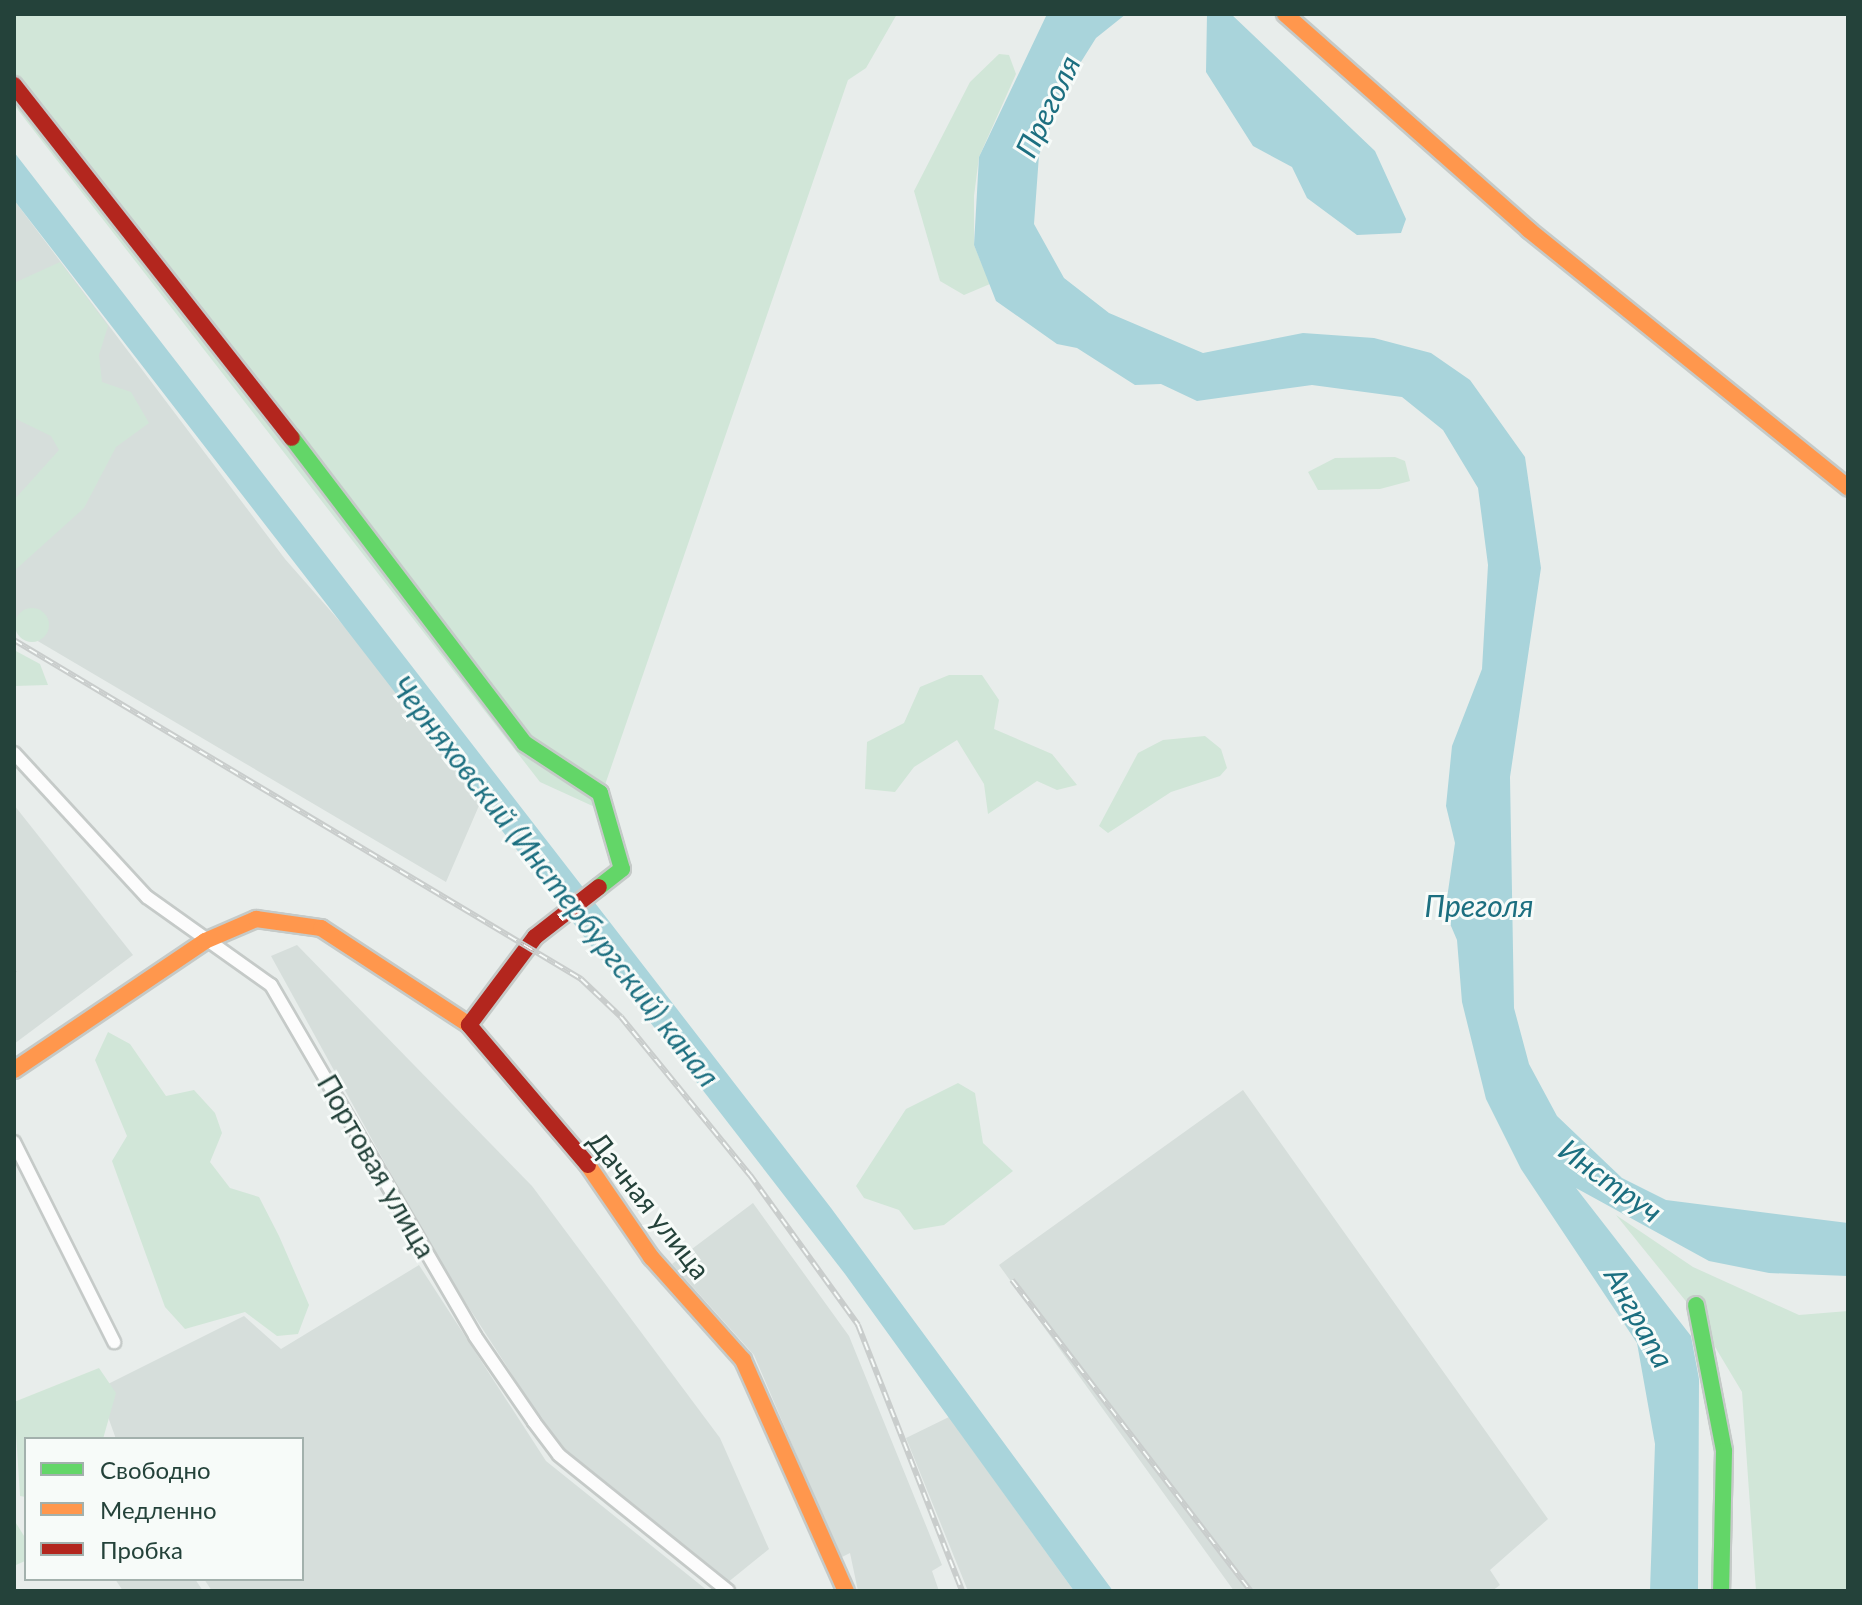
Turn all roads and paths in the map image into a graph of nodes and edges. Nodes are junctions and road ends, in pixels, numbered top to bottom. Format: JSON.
{"nodes":[{"id":1,"x":1285,"y":14,"type":"edge"},
{"id":2,"x":14,"y":85,"type":"edge"},
{"id":3,"x":1848,"y":487,"type":"edge"},
{"id":4,"x":14,"y":753,"type":"edge"},
{"id":5,"x":205,"y":941,"type":"junction"},
{"id":6,"x":469,"y":1025,"type":"junction"},
{"id":7,"x":14,"y":1070,"type":"edge"},
{"id":8,"x":14,"y":1142,"type":"edge"},
{"id":9,"x":1696,"y":1305,"type":"dead end"},
{"id":10,"x":114,"y":1342,"type":"dead end"},
{"id":11,"x":728,"y":1591,"type":"edge"},
{"id":12,"x":846,"y":1591,"type":"edge"},
{"id":13,"x":1721,"y":1591,"type":"edge"}],
"edges":[{"from":1,"to":3,"type":"street"},
{"from":2,"to":6,"type":"street"},
{"from":4,"to":5,"type":"street","name":"Портовая улица"},
{"from":5,"to":6,"type":"street","name":"Дачная улица"},
{"from":5,"to":7,"type":"street","name":"Дачная улица"},
{"from":5,"to":11,"type":"street","name":"Портовая улица"},
{"from":6,"to":12,"type":"street","name":"Дачная улица"},
{"from":8,"to":10,"type":"street"},
{"from":9,"to":13,"type":"street"}]}
